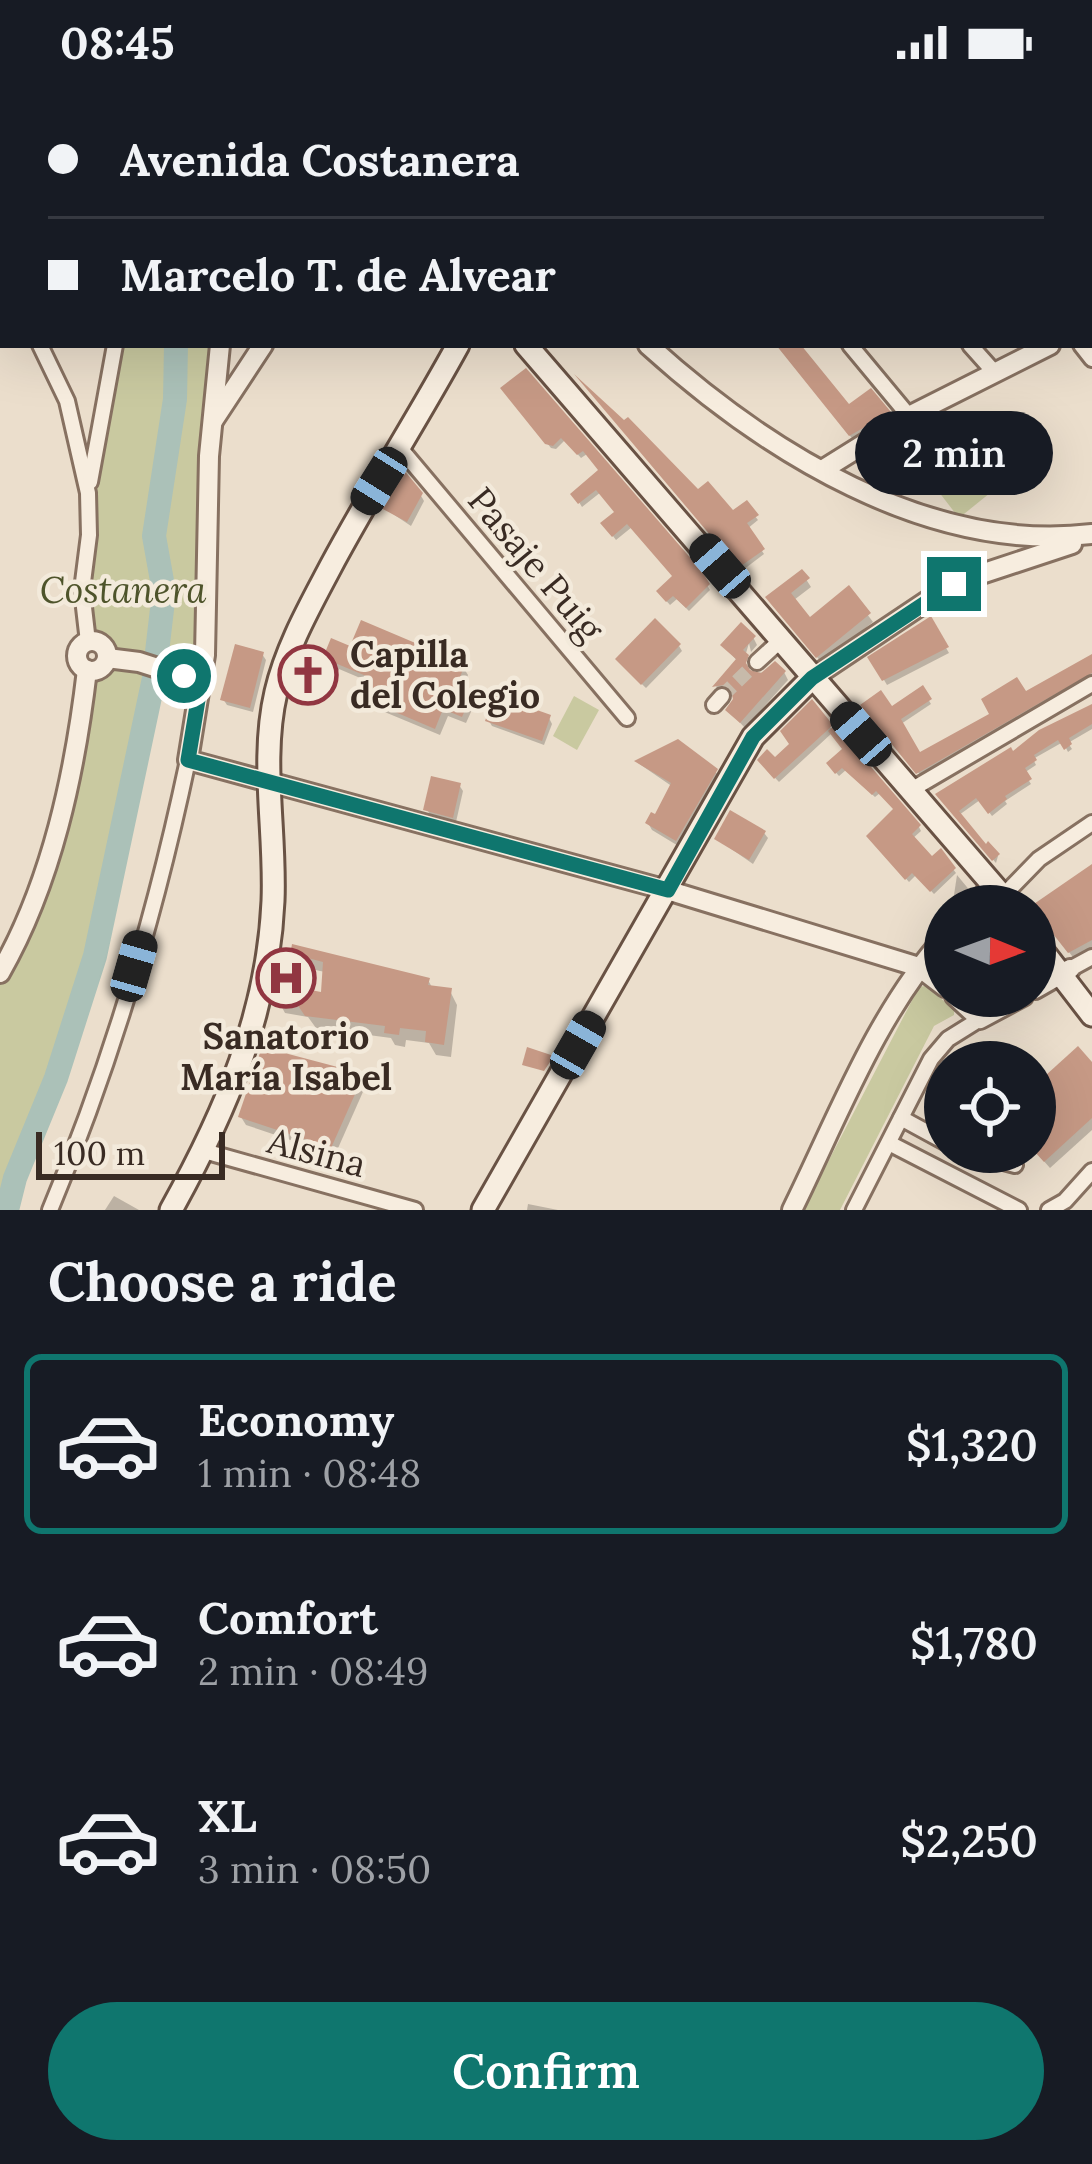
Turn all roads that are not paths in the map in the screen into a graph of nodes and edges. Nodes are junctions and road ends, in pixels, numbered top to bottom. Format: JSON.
{"nodes":[{"id":1,"x":41,"y":348,"type":"edge"},
{"id":2,"x":115,"y":348,"type":"edge"},
{"id":3,"x":220,"y":348,"type":"edge"},
{"id":4,"x":261,"y":348,"type":"edge"},
{"id":5,"x":456,"y":348,"type":"edge"},
{"id":6,"x":529,"y":348,"type":"edge"},
{"id":7,"x":652,"y":348,"type":"edge"},
{"id":8,"x":852,"y":348,"type":"edge"},
{"id":9,"x":973,"y":348,"type":"edge"},
{"id":10,"x":1044,"y":348,"type":"edge"},
{"id":11,"x":994,"y":373,"type":"junction"},
{"id":12,"x":909,"y":416,"type":"junction"},
{"id":13,"x":213,"y":421,"type":"junction"},
{"id":14,"x":400,"y":448,"type":"junction"},
{"id":15,"x":824,"y":470,"type":"junction"},
{"id":16,"x":88,"y":493,"type":"junction"},
{"id":17,"x":1092,"y":536,"type":"edge"},
{"id":18,"x":781,"y":640,"type":"junction"},
{"id":19,"x":88,"y":642,"type":"junction"},
{"id":20,"x":107,"y":658,"type":"junction"},
{"id":21,"x":758,"y":662,"type":"tunnel mouth"},
{"id":22,"x":87,"y":670,"type":"junction"},
{"id":23,"x":812,"y":678,"type":"junction"},
{"id":24,"x":192,"y":679,"type":"junction"},
{"id":25,"x":1092,"y":684,"type":"edge"},
{"id":26,"x":627,"y":718,"type":"dead end"},
{"id":27,"x":188,"y":760,"type":"junction"},
{"id":28,"x":269,"y":783,"type":"junction"},
{"id":29,"x":911,"y":790,"type":"junction"},
{"id":30,"x":1092,"y":823,"type":"edge"},
{"id":31,"x":993,"y":885,"type":"edge"},
{"id":32,"x":1014,"y":885,"type":"edge"},
{"id":33,"x":668,"y":890,"type":"junction"},
{"id":34,"x":1092,"y":957,"type":"edge"},
{"id":35,"x":924,"y":961,"type":"edge"},
{"id":36,"x":1056,"y":961,"type":"edge"},
{"id":37,"x":1056,"y":963,"type":"edge"},
{"id":38,"x":919,"y":967,"type":"junction"},
{"id":39,"x":924,"y":971,"type":"edge"},
{"id":40,"x":0,"y":973,"type":"edge"},
{"id":41,"x":1065,"y":973,"type":"junction"},
{"id":42,"x":1056,"y":978,"type":"edge"},
{"id":43,"x":1092,"y":995,"type":"edge"},
{"id":44,"x":1092,"y":1016,"type":"edge"},
{"id":45,"x":980,"y":1018,"type":"edge"},
{"id":46,"x":901,"y":1118,"type":"junction"},
{"id":47,"x":924,"y":1131,"type":"edge"},
{"id":48,"x":889,"y":1142,"type":"junction"},
{"id":49,"x":204,"y":1151,"type":"junction"},
{"id":50,"x":1092,"y":1171,"type":"edge"},
{"id":51,"x":50,"y":1210,"type":"edge"},
{"id":52,"x":171,"y":1210,"type":"edge"},
{"id":53,"x":415,"y":1210,"type":"edge"},
{"id":54,"x":483,"y":1210,"type":"edge"},
{"id":55,"x":791,"y":1210,"type":"edge"},
{"id":56,"x":854,"y":1210,"type":"edge"},
{"id":57,"x":1019,"y":1210,"type":"edge"},
{"id":58,"x":1048,"y":1210,"type":"edge"}],
"edges":[{"from":1,"to":16,"type":"street"},
{"from":2,"to":16,"type":"street"},
{"from":3,"to":13,"type":"street"},
{"from":4,"to":13,"type":"street"},
{"from":5,"to":14,"type":"main road"},
{"from":6,"to":18,"type":"main road"},
{"from":7,"to":15,"type":"street"},
{"from":8,"to":12,"type":"street"},
{"from":9,"to":11,"type":"street"},
{"from":10,"to":11,"type":"street"},
{"from":11,"to":12,"type":"street"},
{"from":12,"to":15,"type":"street"},
{"from":13,"to":24,"type":"street"},
{"from":14,"to":26,"type":"street","name":"Pasaje Puig"},
{"from":14,"to":28,"type":"main road"},
{"from":15,"to":17,"type":"street"},
{"from":16,"to":19,"type":"street"},
{"from":17,"to":23,"type":"street"},
{"from":18,"to":21,"type":"street"},
{"from":18,"to":23,"type":"main road"},
{"from":19,"to":20,"type":"street"},
{"from":19,"to":22,"type":"street"},
{"from":20,"to":22,"type":"street"},
{"from":20,"to":24,"type":"street"},
{"from":22,"to":40,"type":"street"},
{"from":23,"to":29,"type":"main road"},
{"from":23,"to":33,"type":"main road"},
{"from":24,"to":27,"type":"street"},
{"from":25,"to":29,"type":"street"},
{"from":27,"to":28,"type":"street"},
{"from":27,"to":51,"type":"street"},
{"from":28,"to":33,"type":"street"},
{"from":28,"to":49,"type":"main road"},
{"from":29,"to":31,"type":"main road"},
{"from":30,"to":32,"type":"street"},
{"from":33,"to":38,"type":"street"},
{"from":33,"to":54,"type":"main road"},
{"from":34,"to":41,"type":"street"},
{"from":35,"to":38,"type":"street"},
{"from":36,"to":41,"type":"main road"},
{"from":37,"to":41,"type":"main road"},
{"from":38,"to":39,"type":"street"},
{"from":38,"to":55,"type":"street"},
{"from":41,"to":42,"type":"street"},
{"from":41,"to":43,"type":"main road"},
{"from":41,"to":44,"type":"main road"},
{"from":45,"to":46,"type":"street"},
{"from":46,"to":47,"type":"street"},
{"from":46,"to":48,"type":"street"},
{"from":48,"to":56,"type":"street"},
{"from":48,"to":57,"type":"street"},
{"from":49,"to":52,"type":"main road"},
{"from":49,"to":53,"type":"street","name":"Alsina"},
{"from":50,"to":58,"type":"street"}]}
